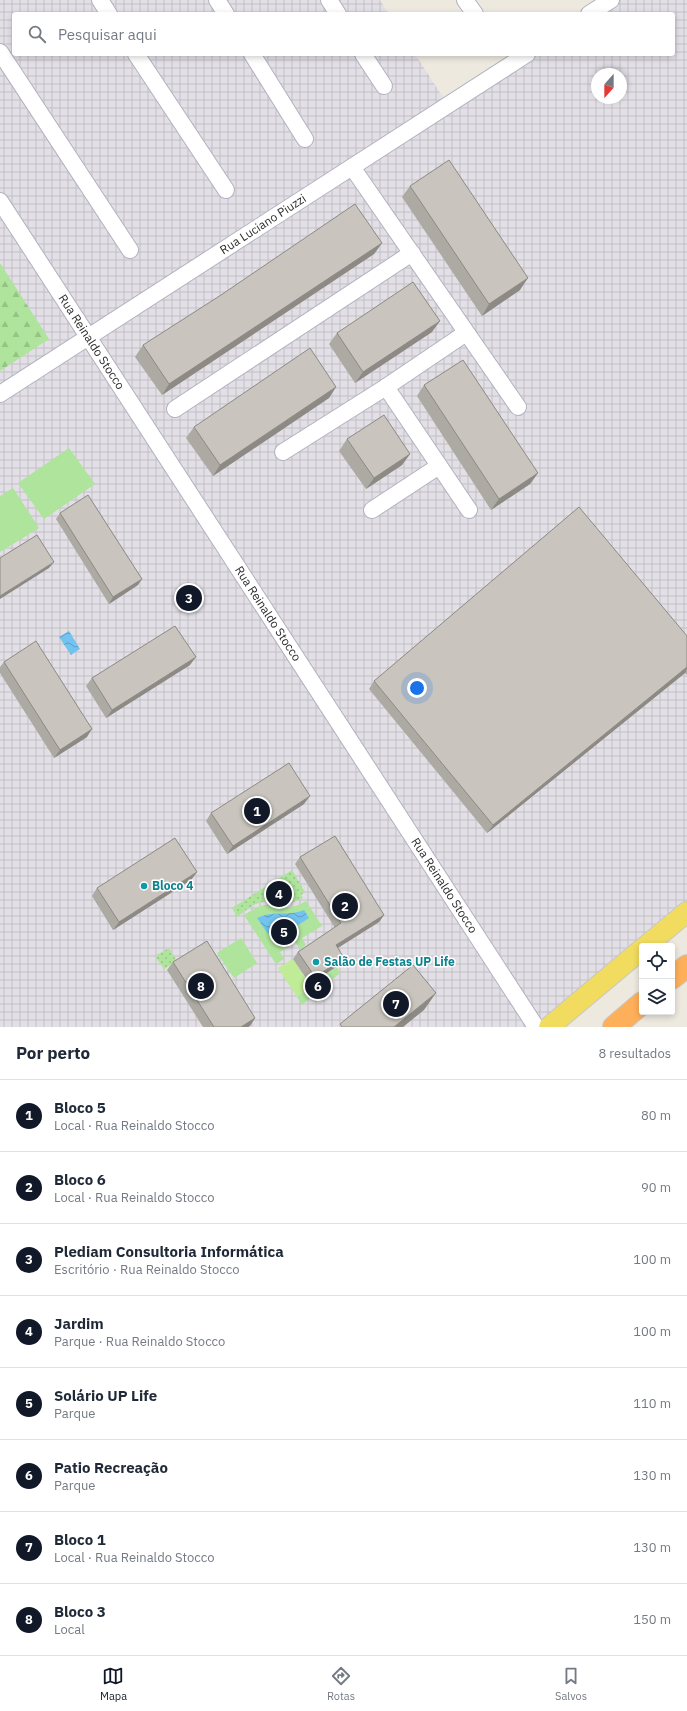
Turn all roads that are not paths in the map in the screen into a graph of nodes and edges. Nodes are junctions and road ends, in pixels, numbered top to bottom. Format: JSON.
{"nodes":[{"id":1,"x":100,"y":0,"type":"edge"},
{"id":2,"x":217,"y":0,"type":"edge"},
{"id":3,"x":329,"y":0,"type":"edge"},
{"id":4,"x":466,"y":0,"type":"edge"},
{"id":5,"x":611,"y":0,"type":"edge"},
{"id":6,"x":108,"y":12,"type":"edge"},
{"id":7,"x":225,"y":12,"type":"edge"},
{"id":8,"x":337,"y":12,"type":"edge"},
{"id":9,"x":473,"y":12,"type":"edge"},
{"id":10,"x":592,"y":12,"type":"edge"},
{"id":11,"x":0,"y":52,"type":"edge"},
{"id":12,"x":137,"y":56,"type":"edge"},
{"id":13,"x":253,"y":56,"type":"edge"},
{"id":14,"x":364,"y":56,"type":"edge"},
{"id":15,"x":519,"y":56,"type":"edge"},
{"id":16,"x":504,"y":60,"type":"edge"},
{"id":17,"x":384,"y":86,"type":"dead end"},
{"id":18,"x":305,"y":139,"type":"dead end"},
{"id":19,"x":352,"y":167,"type":"junction"},
{"id":20,"x":226,"y":190,"type":"dead end"},
{"id":21,"x":0,"y":201,"type":"edge"},
{"id":22,"x":130,"y":250,"type":"dead end"},
{"id":23,"x":412,"y":253,"type":"junction"},
{"id":24,"x":466,"y":333,"type":"junction"},
{"id":25,"x":88,"y":337,"type":"junction"},
{"id":26,"x":386,"y":387,"type":"junction"},
{"id":27,"x":0,"y":394,"type":"edge"},
{"id":28,"x":518,"y":407,"type":"dead end"},
{"id":29,"x":175,"y":409,"type":"dead end"},
{"id":30,"x":283,"y":452,"type":"dead end"},
{"id":31,"x":439,"y":466,"type":"junction"},
{"id":32,"x":372,"y":510,"type":"dead end"},
{"id":33,"x":469,"y":510,"type":"dead end"},
{"id":34,"x":687,"y":912,"type":"edge"},
{"id":35,"x":650,"y":943,"type":"edge"},
{"id":36,"x":639,"y":952,"type":"edge"},
{"id":37,"x":687,"y":966,"type":"edge"},
{"id":38,"x":675,"y":976,"type":"edge"},
{"id":39,"x":639,"y":1006,"type":"edge"},
{"id":40,"x":536,"y":1027,"type":"edge"},
{"id":41,"x":549,"y":1027,"type":"edge"},
{"id":42,"x":614,"y":1027,"type":"edge"}],
"edges":[{"from":1,"to":6,"type":"street"},
{"from":2,"to":7,"type":"street"},
{"from":3,"to":8,"type":"street"},
{"from":4,"to":9,"type":"street"},
{"from":5,"to":10,"type":"street"},
{"from":11,"to":22,"type":"street"},
{"from":12,"to":20,"type":"street"},
{"from":13,"to":18,"type":"street"},
{"from":14,"to":17,"type":"street"},
{"from":15,"to":16,"type":"street","name":"Rua Luciano Piuzzi"},
{"from":16,"to":19,"type":"street","name":"Rua Luciano Piuzzi"},
{"from":19,"to":23,"type":"street"},
{"from":19,"to":25,"type":"street","name":"Rua Luciano Piuzzi"},
{"from":21,"to":25,"type":"street","name":"Rua Reinaldo Stocco"},
{"from":23,"to":24,"type":"street"},
{"from":23,"to":29,"type":"street"},
{"from":24,"to":26,"type":"street"},
{"from":24,"to":28,"type":"street"},
{"from":25,"to":27,"type":"street","name":"Rua Luciano Piuzzi"},
{"from":25,"to":40,"type":"street","name":"Rua Reinaldo Stocco"},
{"from":26,"to":30,"type":"street"},
{"from":26,"to":31,"type":"street"},
{"from":31,"to":32,"type":"street"},
{"from":31,"to":33,"type":"street"},
{"from":34,"to":35,"type":"main road"},
{"from":36,"to":41,"type":"main road"},
{"from":37,"to":38,"type":"highway"},
{"from":39,"to":42,"type":"highway"}]}
